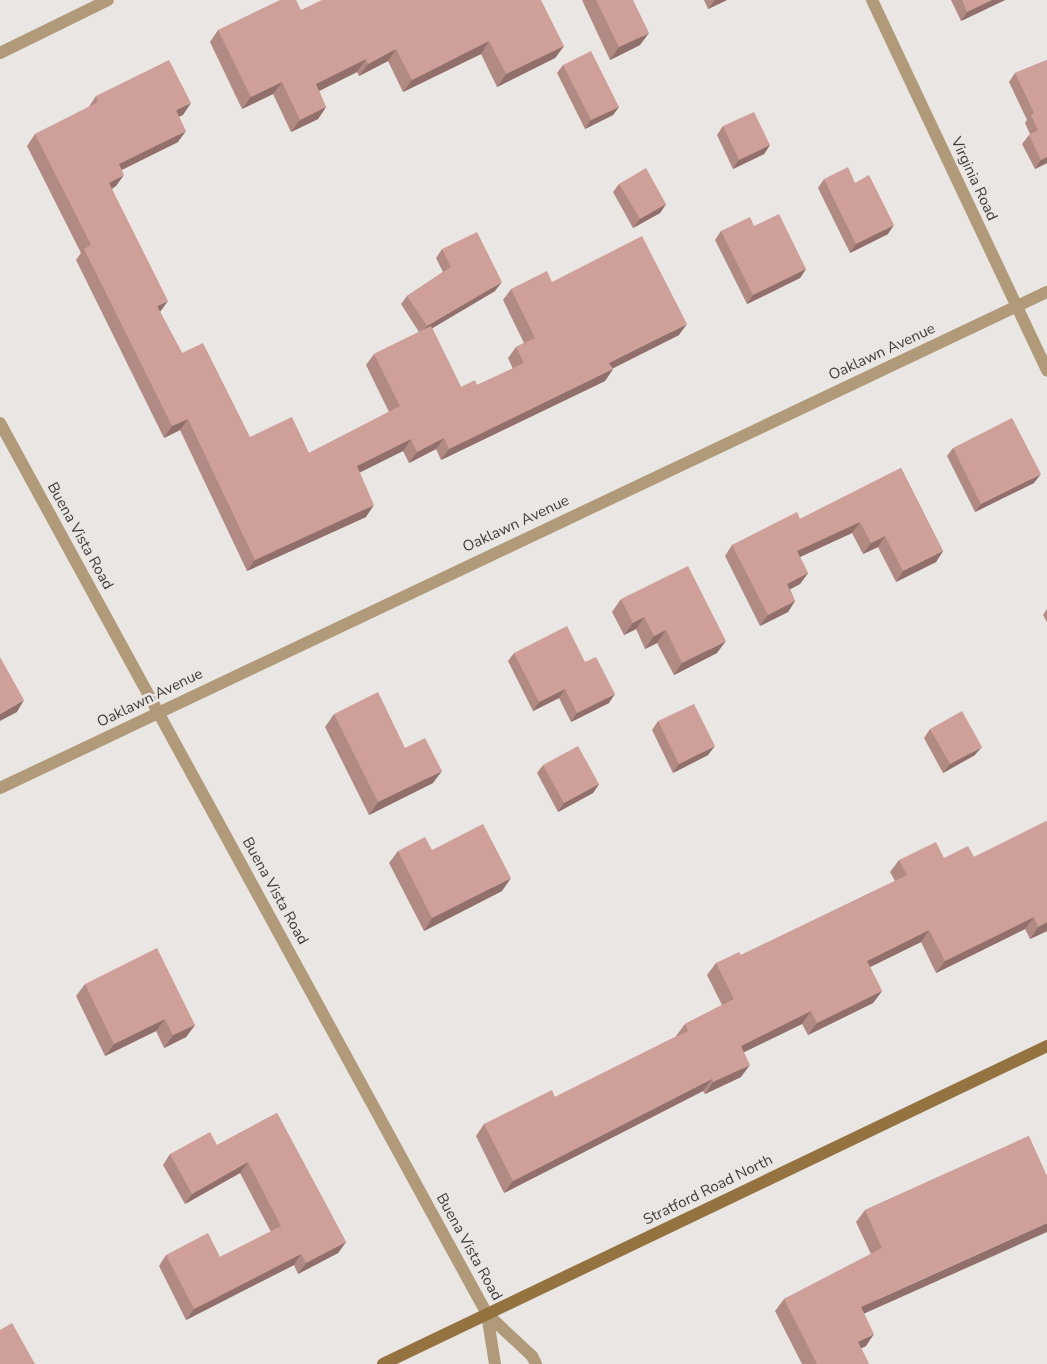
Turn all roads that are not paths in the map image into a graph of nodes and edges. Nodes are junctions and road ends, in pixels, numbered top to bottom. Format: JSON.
{"nodes":[{"id":1,"x":108,"y":0,"type":"edge"},
{"id":2,"x":872,"y":0,"type":"edge"},
{"id":3,"x":0,"y":53,"type":"edge"},
{"id":4,"x":1047,"y":292,"type":"edge"},
{"id":5,"x":1016,"y":306,"type":"junction"},
{"id":6,"x":1047,"y":371,"type":"edge"},
{"id":7,"x":0,"y":423,"type":"edge"},
{"id":8,"x":158,"y":711,"type":"junction"},
{"id":9,"x":0,"y":788,"type":"edge"},
{"id":10,"x":1047,"y":1046,"type":"edge"},
{"id":11,"x":487,"y":1314,"type":"junction"},
{"id":12,"x":382,"y":1364,"type":"edge"},
{"id":13,"x":495,"y":1364,"type":"edge"},
{"id":14,"x":536,"y":1364,"type":"edge"}],
"edges":[{"from":1,"to":3,"type":"street"},
{"from":2,"to":5,"type":"street","name":"Virginia Road"},
{"from":4,"to":5,"type":"street","name":"Oaklawn Avenue"},
{"from":5,"to":6,"type":"street","name":"Virginia Road"},
{"from":5,"to":8,"type":"street","name":"Oaklawn Avenue"},
{"from":7,"to":8,"type":"street","name":"Buena Vista Road"},
{"from":8,"to":9,"type":"street","name":"Oaklawn Avenue"},
{"from":8,"to":11,"type":"street","name":"Buena Vista Road"},
{"from":10,"to":11,"type":"main road","name":"Stratford Road North"},
{"from":11,"to":12,"type":"main road","name":"Stratford Road North"},
{"from":11,"to":13,"type":"street"},
{"from":11,"to":14,"type":"street","name":"Buena Vista Road"}]}
